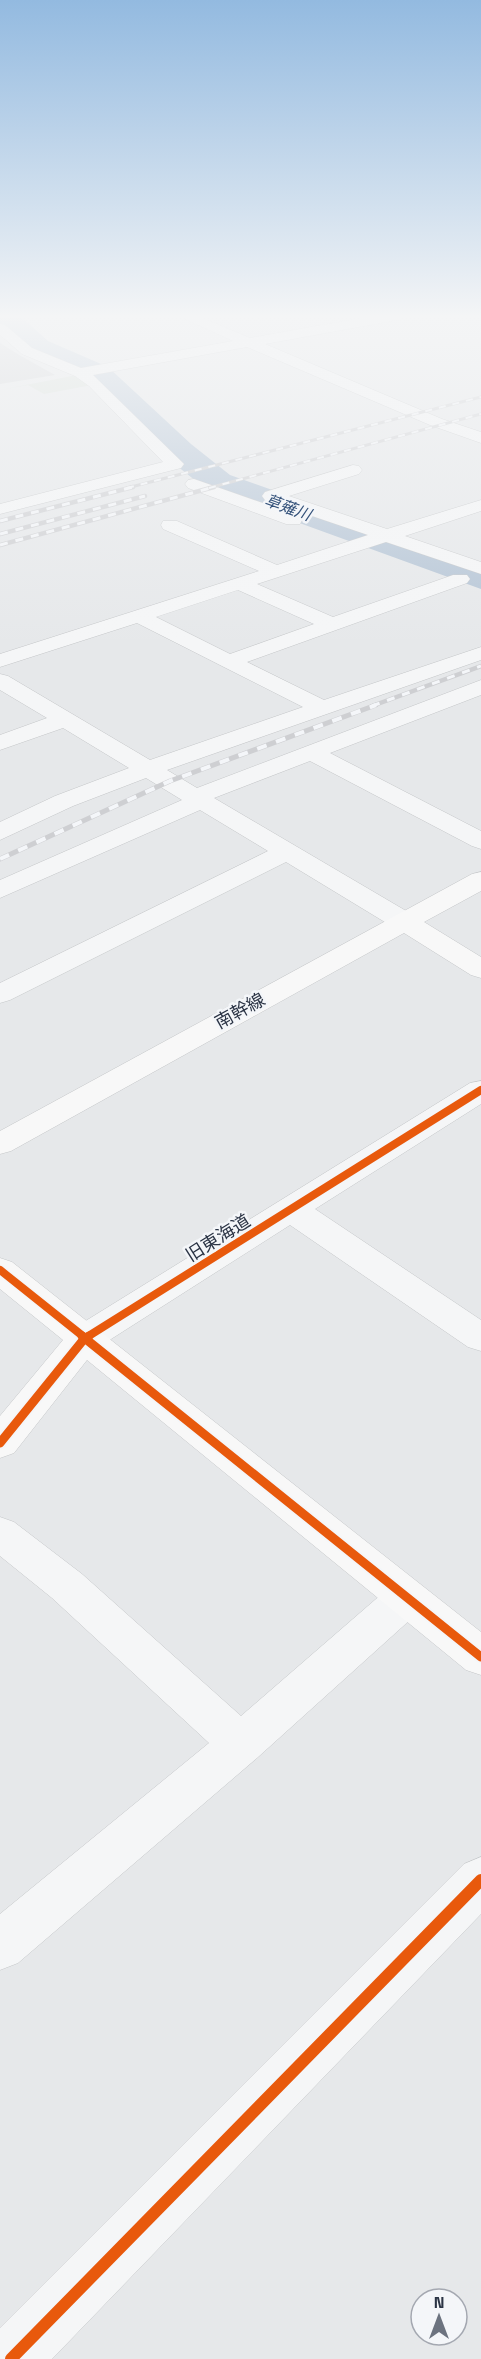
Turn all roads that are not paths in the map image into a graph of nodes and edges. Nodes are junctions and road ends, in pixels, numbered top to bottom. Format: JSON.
{"nodes":[{"id":1,"x":138,"y":426,"type":"edge"},
{"id":2,"x":447,"y":426,"type":"edge"},
{"id":3,"x":481,"y":438,"type":"edge"},
{"id":4,"x":353,"y":470,"type":"dead end"},
{"id":5,"x":194,"y":484,"type":"dead end"},
{"id":6,"x":247,"y":503,"type":"junction"},
{"id":7,"x":0,"y":509,"type":"edge"},
{"id":8,"x":477,"y":509,"type":"edge"},
{"id":9,"x":214,"y":513,"type":"dead end"},
{"id":10,"x":192,"y":519,"type":"dead end"},
{"id":11,"x":385,"y":535,"type":"junction"},
{"id":12,"x":359,"y":544,"type":"junction"},
{"id":13,"x":481,"y":568,"type":"edge"},
{"id":14,"x":278,"y":572,"type":"junction"},
{"id":15,"x":460,"y":579,"type":"junction"},
{"id":16,"x":241,"y":584,"type":"junction"},
{"id":17,"x":481,"y":587,"type":"edge"},
{"id":18,"x":140,"y":617,"type":"junction"},
{"id":19,"x":332,"y":624,"type":"junction"},
{"id":20,"x":481,"y":653,"type":"edge"},
{"id":21,"x":0,"y":661,"type":"edge"},
{"id":22,"x":229,"y":661,"type":"junction"},
{"id":23,"x":0,"y":681,"type":"edge"},
{"id":24,"x":481,"y":687,"type":"edge"},
{"id":25,"x":324,"y":709,"type":"junction"},
{"id":26,"x":66,"y":719,"type":"junction"},
{"id":27,"x":0,"y":742,"type":"edge"},
{"id":28,"x":310,"y":752,"type":"junction"},
{"id":29,"x":151,"y":769,"type":"junction"},
{"id":30,"x":198,"y":799,"type":"junction"},
{"id":31,"x":0,"y":832,"type":"edge"},
{"id":32,"x":481,"y":841,"type":"edge"},
{"id":33,"x":288,"y":852,"type":"junction"},
{"id":34,"x":481,"y":880,"type":"edge"},
{"id":35,"x":0,"y":890,"type":"edge"},
{"id":36,"x":403,"y":921,"type":"junction"},
{"id":37,"x":481,"y":969,"type":"edge"},
{"id":38,"x":0,"y":994,"type":"edge"},
{"id":39,"x":481,"y":1090,"type":"edge"},
{"id":40,"x":0,"y":1144,"type":"edge"},
{"id":41,"x":292,"y":1210,"type":"junction"},
{"id":42,"x":0,"y":1270,"type":"edge"},
{"id":43,"x":481,"y":1338,"type":"edge"},
{"id":44,"x":84,"y":1339,"type":"junction"},
{"id":45,"x":0,"y":1443,"type":"edge"},
{"id":46,"x":0,"y":1533,"type":"edge"},
{"id":47,"x":406,"y":1598,"type":"junction"},
{"id":48,"x":481,"y":1657,"type":"edge"},
{"id":49,"x":241,"y":1744,"type":"junction"},
{"id":50,"x":481,"y":1880,"type":"edge"},
{"id":51,"x":0,"y":1946,"type":"edge"},
{"id":52,"x":9,"y":2349,"type":"edge"}],
"edges":[{"from":1,"to":7,"type":"street"},
{"from":2,"to":3,"type":"street"},
{"from":4,"to":11,"type":"street"},
{"from":5,"to":6,"type":"street"},
{"from":6,"to":9,"type":"street"},
{"from":6,"to":12,"type":"street"},
{"from":8,"to":11,"type":"street"},
{"from":10,"to":14,"type":"street"},
{"from":11,"to":12,"type":"street"},
{"from":11,"to":13,"type":"street"},
{"from":12,"to":14,"type":"street"},
{"from":12,"to":15,"type":"street"},
{"from":14,"to":16,"type":"street"},
{"from":15,"to":17,"type":"street"},
{"from":15,"to":19,"type":"street"},
{"from":16,"to":18,"type":"street"},
{"from":16,"to":19,"type":"street"},
{"from":18,"to":21,"type":"street"},
{"from":18,"to":22,"type":"street"},
{"from":19,"to":22,"type":"street"},
{"from":20,"to":25,"type":"street"},
{"from":22,"to":25,"type":"street"},
{"from":23,"to":26,"type":"street"},
{"from":24,"to":28,"type":"street"},
{"from":25,"to":29,"type":"street"},
{"from":26,"to":27,"type":"street"},
{"from":26,"to":29,"type":"street"},
{"from":28,"to":30,"type":"street"},
{"from":28,"to":32,"type":"street"},
{"from":29,"to":30,"type":"street"},
{"from":29,"to":31,"type":"street"},
{"from":30,"to":33,"type":"street"},
{"from":30,"to":35,"type":"street"},
{"from":33,"to":36,"type":"street"},
{"from":33,"to":38,"type":"street"},
{"from":34,"to":36,"type":"street","name":"南幹線"},
{"from":36,"to":37,"type":"street"},
{"from":36,"to":40,"type":"street","name":"南幹線"},
{"from":39,"to":41,"type":"street","name":"旧東海道"},
{"from":41,"to":43,"type":"street"},
{"from":41,"to":44,"type":"street","name":"旧東海道"},
{"from":42,"to":44,"type":"street"},
{"from":44,"to":45,"type":"street","name":"旧東海道"},
{"from":44,"to":47,"type":"street"},
{"from":46,"to":49,"type":"street"},
{"from":47,"to":48,"type":"street"},
{"from":47,"to":49,"type":"street"},
{"from":49,"to":51,"type":"street"},
{"from":50,"to":52,"type":"street"}]}
